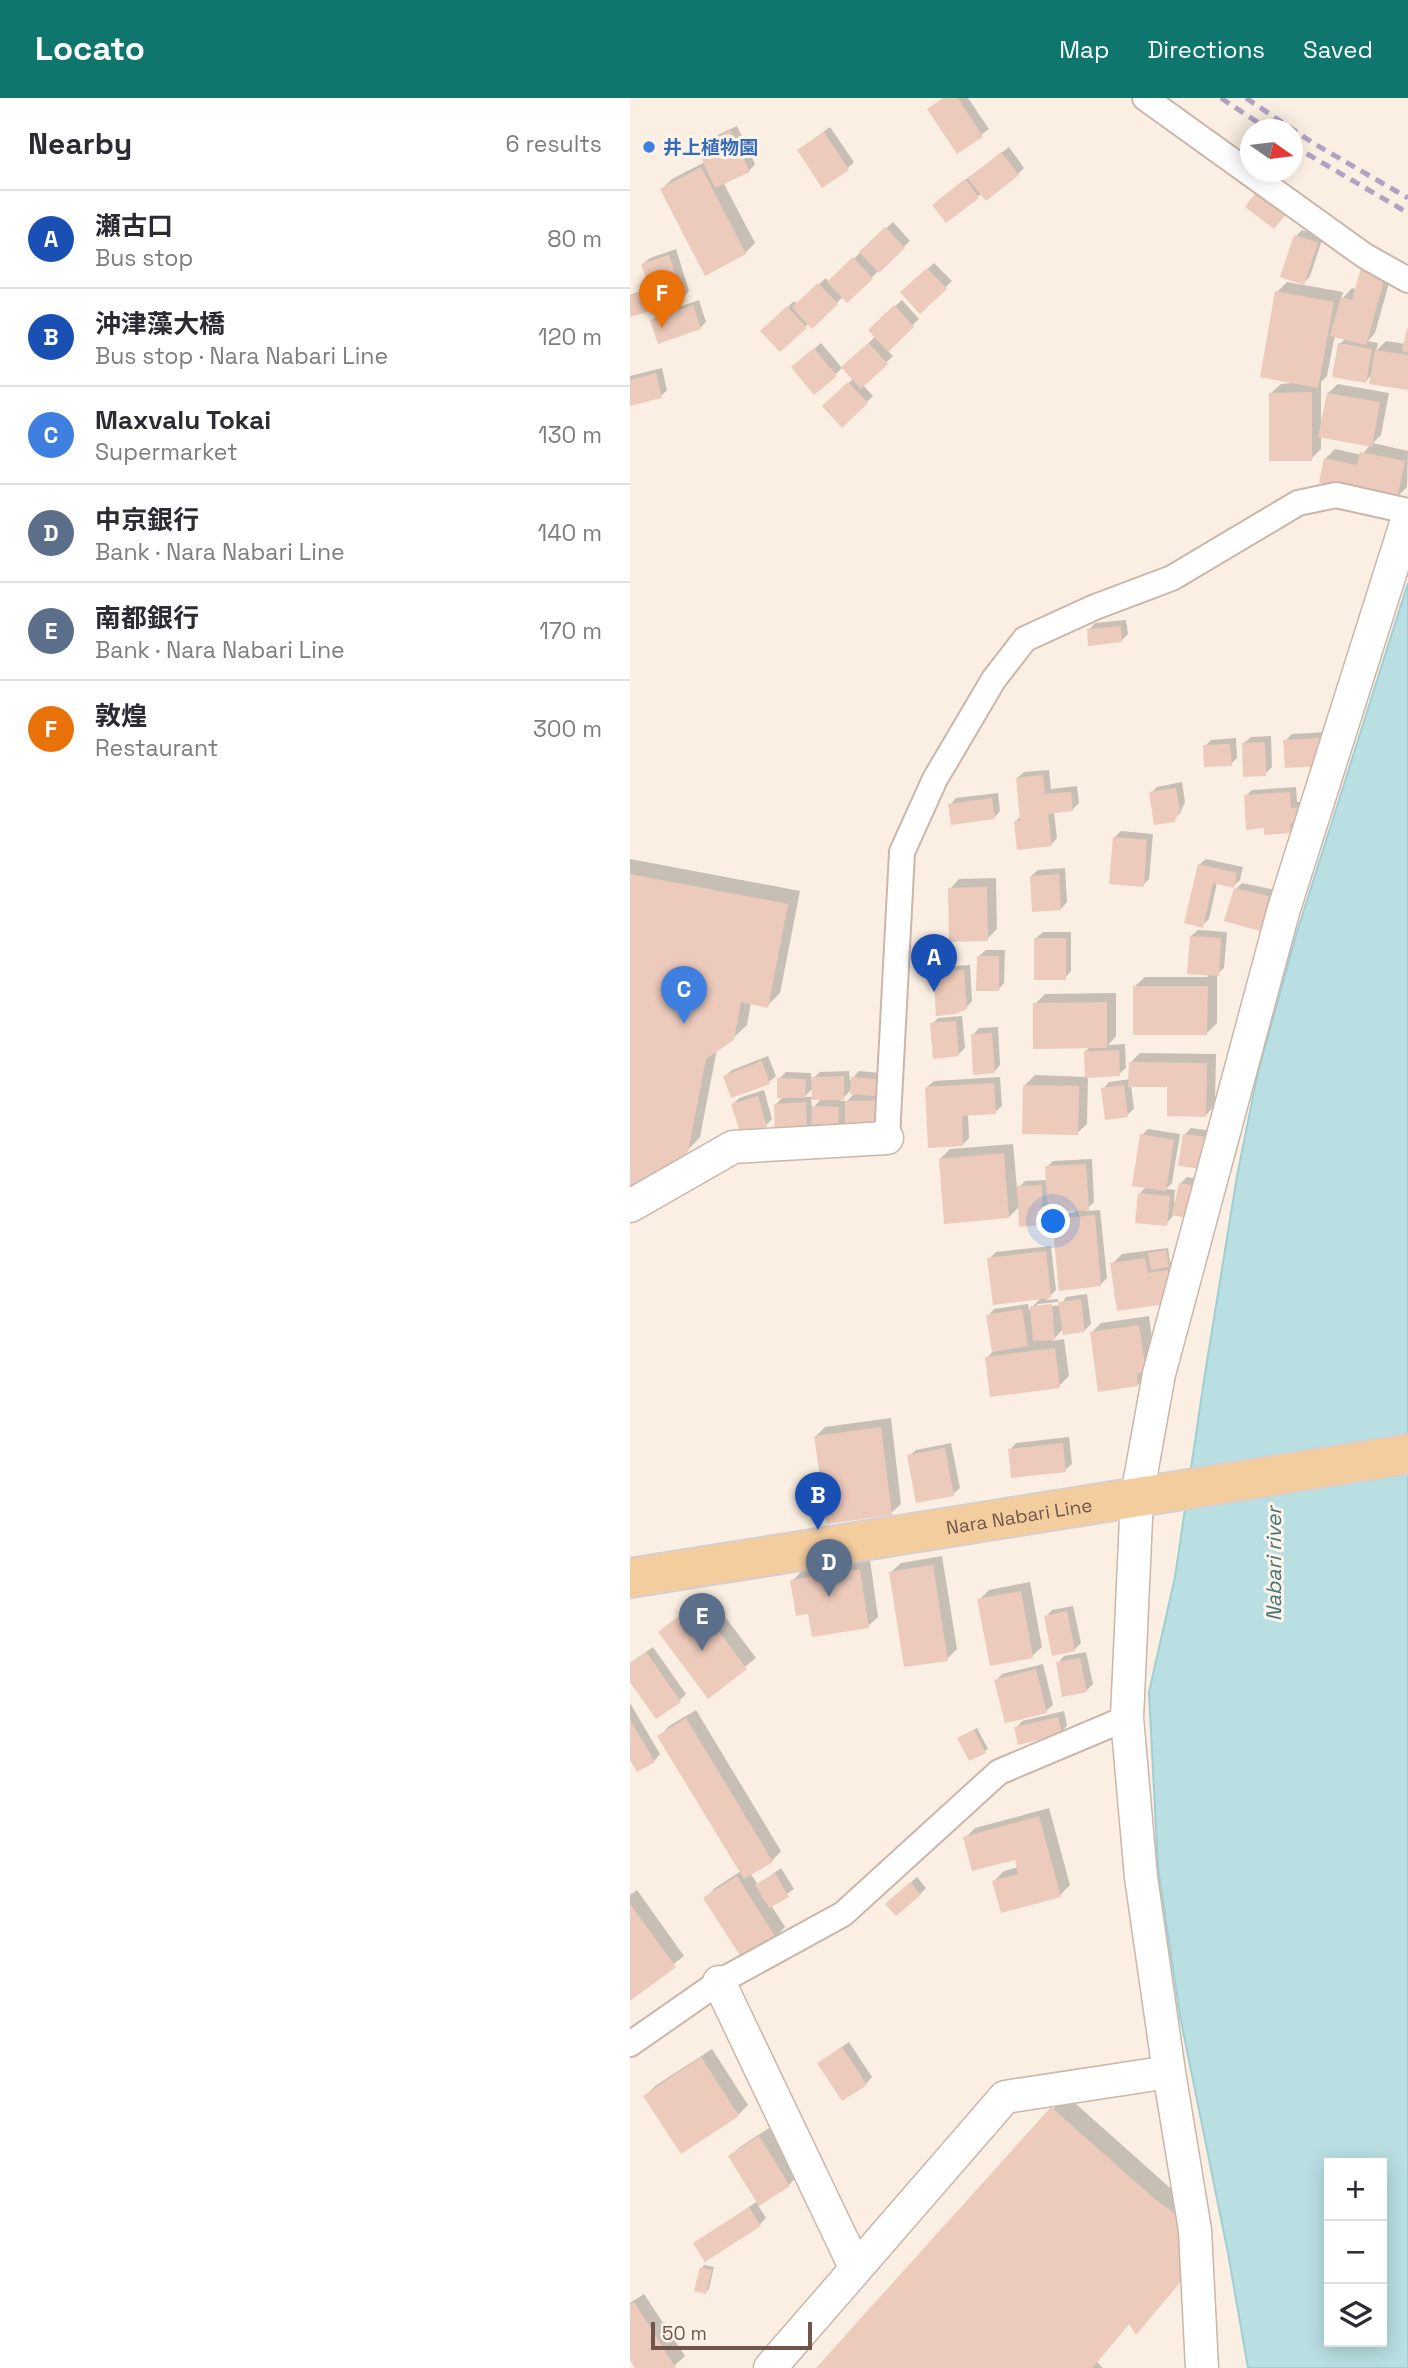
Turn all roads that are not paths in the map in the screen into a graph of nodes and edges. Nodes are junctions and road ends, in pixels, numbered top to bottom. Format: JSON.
{"nodes":[{"id":1,"x":1145,"y":98,"type":"edge"},
{"id":2,"x":1408,"y":280,"type":"edge"},
{"id":3,"x":1408,"y":511,"type":"edge"},
{"id":4,"x":1408,"y":517,"type":"edge"},
{"id":5,"x":887,"y":1138,"type":"joint"},
{"id":6,"x":630,"y":1206,"type":"edge"},
{"id":7,"x":1408,"y":1454,"type":"edge"},
{"id":8,"x":1146,"y":1495,"type":"junction"},
{"id":9,"x":630,"y":1578,"type":"edge"},
{"id":10,"x":1127,"y":1718,"type":"junction"},
{"id":11,"x":719,"y":1982,"type":"junction"},
{"id":12,"x":630,"y":2044,"type":"edge"},
{"id":13,"x":1169,"y":2072,"type":"junction"},
{"id":14,"x":856,"y":2269,"type":"junction"},
{"id":15,"x":770,"y":2368,"type":"edge"},
{"id":16,"x":1202,"y":2368,"type":"edge"}],
"edges":[{"from":1,"to":2,"type":"street"},
{"from":3,"to":5,"type":"street"},
{"from":4,"to":8,"type":"street"},
{"from":5,"to":6,"type":"street"},
{"from":7,"to":8,"type":"main road","name":"Nara Nabari Line"},
{"from":8,"to":9,"type":"main road","name":"Nara Nabari Line"},
{"from":8,"to":10,"type":"street"},
{"from":10,"to":11,"type":"street"},
{"from":10,"to":13,"type":"street"},
{"from":11,"to":12,"type":"street"},
{"from":11,"to":14,"type":"street"},
{"from":13,"to":14,"type":"street"},
{"from":13,"to":16,"type":"street"},
{"from":14,"to":15,"type":"street"}]}
